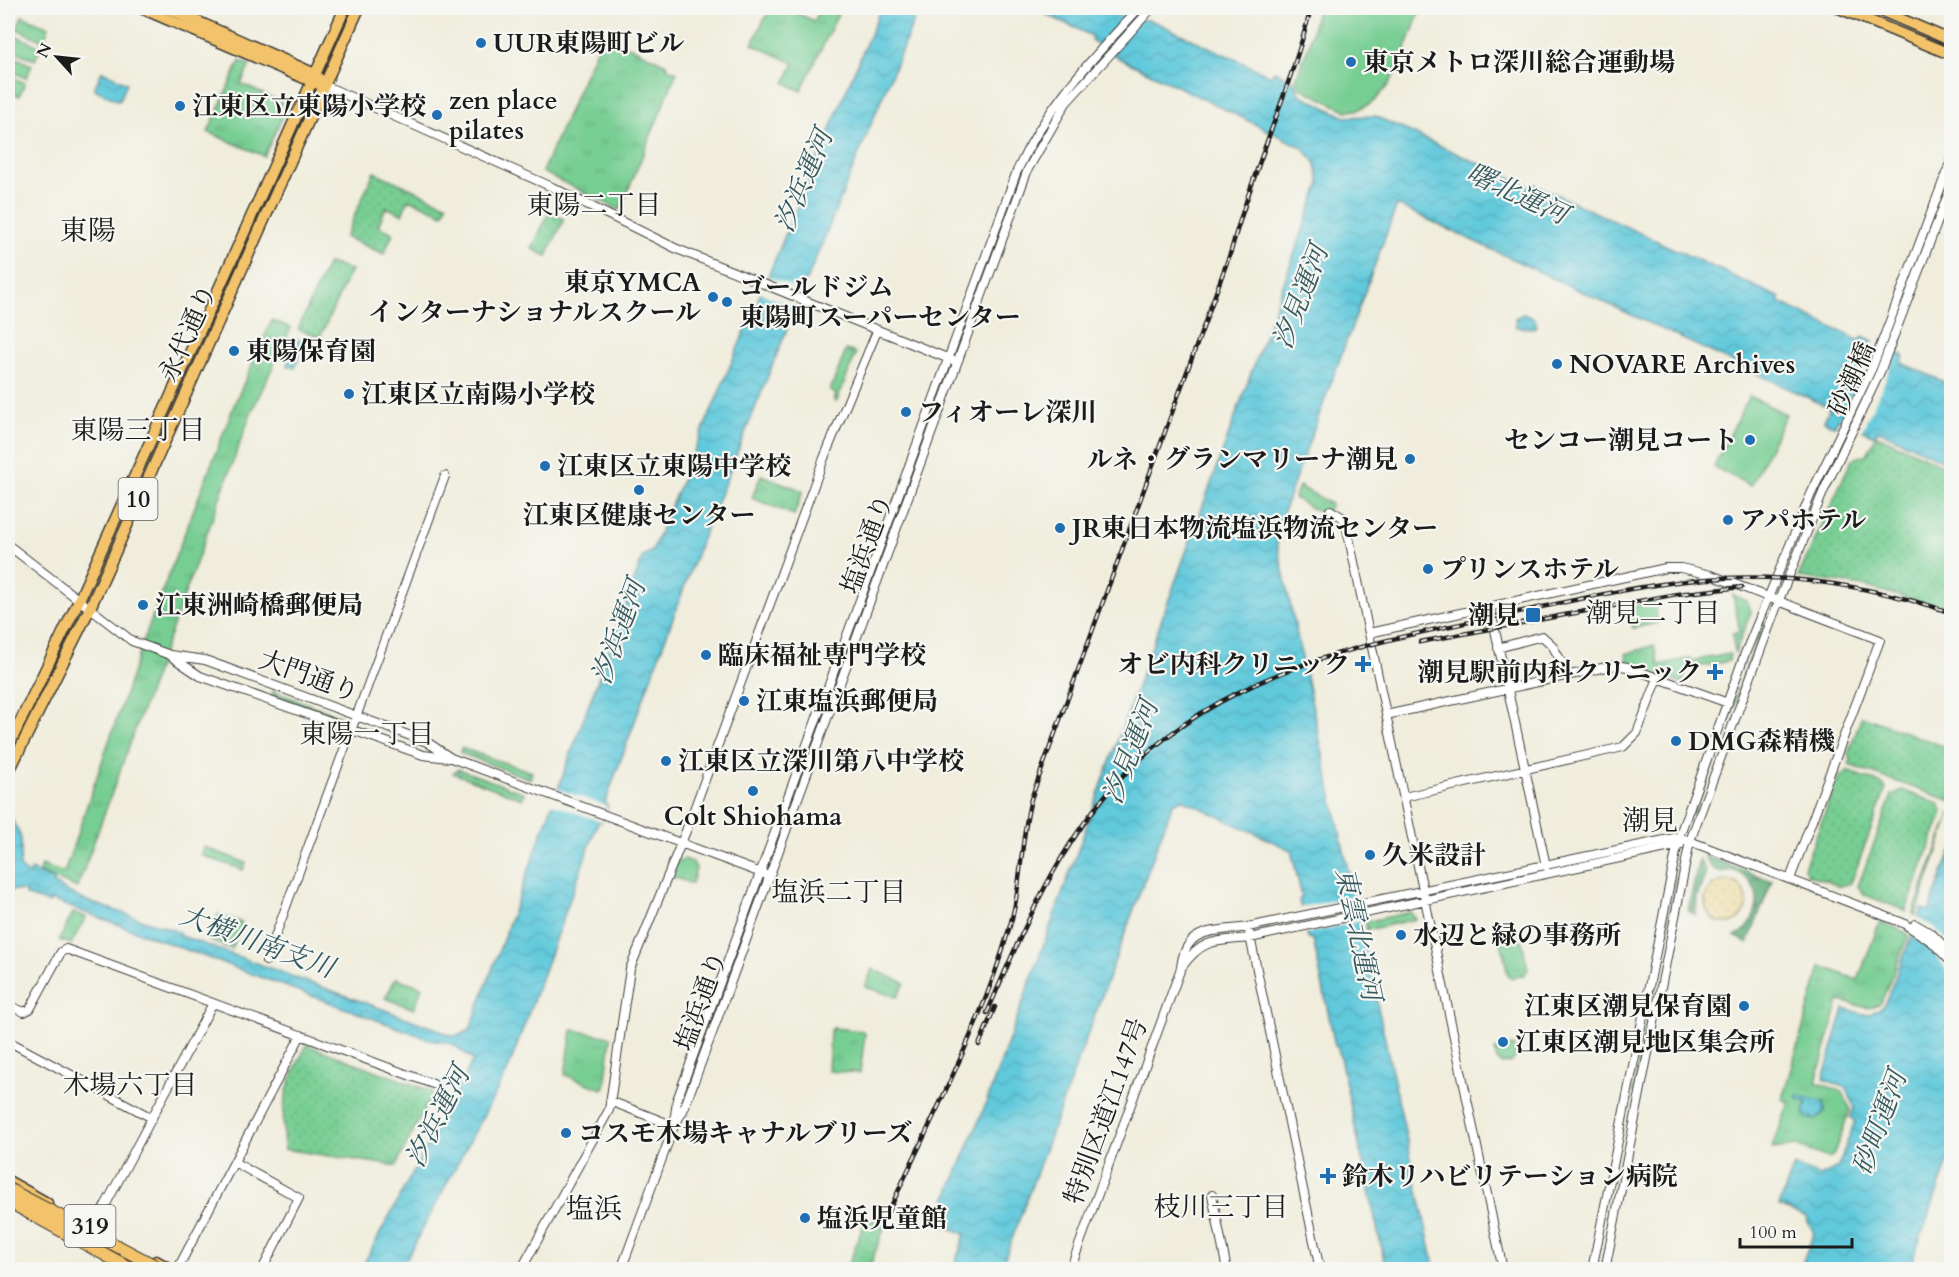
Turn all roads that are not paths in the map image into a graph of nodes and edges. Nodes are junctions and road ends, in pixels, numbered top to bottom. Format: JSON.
{"nodes":[{"id":1,"x":141,"y":8,"type":"edge"},
{"id":2,"x":167,"y":8,"type":"edge"},
{"id":3,"x":345,"y":8,"type":"edge"},
{"id":4,"x":358,"y":8,"type":"edge"},
{"id":5,"x":1139,"y":8,"type":"edge"},
{"id":6,"x":1152,"y":8,"type":"edge"},
{"id":7,"x":1839,"y":8,"type":"edge"},
{"id":8,"x":1875,"y":8,"type":"edge"},
{"id":9,"x":1952,"y":41,"type":"edge"},
{"id":10,"x":1952,"y":56,"type":"edge"},
{"id":11,"x":313,"y":79,"type":"junction"},
{"id":12,"x":324,"y":85,"type":"junction"},
{"id":13,"x":1952,"y":158,"type":"edge"},
{"id":14,"x":1952,"y":184,"type":"edge"},
{"id":15,"x":877,"y":332,"type":"junction"},
{"id":16,"x":948,"y":358,"type":"junction"},
{"id":17,"x":956,"y":362,"type":"junction"},
{"id":18,"x":445,"y":476,"type":"dead end"},
{"id":19,"x":1330,"y":510,"type":"dead end"},
{"id":20,"x":8,"y":545,"type":"edge"},
{"id":21,"x":1768,"y":596,"type":"junction"},
{"id":22,"x":79,"y":600,"type":"junction"},
{"id":23,"x":1779,"y":600,"type":"junction"},
{"id":24,"x":1490,"y":607,"type":"junction"},
{"id":25,"x":90,"y":608,"type":"junction"},
{"id":26,"x":1369,"y":633,"type":"junction"},
{"id":27,"x":1498,"y":648,"type":"junction"},
{"id":28,"x":170,"y":655,"type":"junction"},
{"id":29,"x":1569,"y":675,"type":"junction"},
{"id":30,"x":1658,"y":678,"type":"junction"},
{"id":31,"x":1507,"y":688,"type":"junction"},
{"id":32,"x":1728,"y":703,"type":"junction"},
{"id":33,"x":1386,"y":715,"type":"junction"},
{"id":34,"x":356,"y":716,"type":"junction"},
{"id":35,"x":351,"y":729,"type":"junction"},
{"id":36,"x":8,"y":747,"type":"edge"},
{"id":37,"x":451,"y":758,"type":"junction"},
{"id":38,"x":1525,"y":770,"type":"junction"},
{"id":39,"x":8,"y":773,"type":"edge"},
{"id":40,"x":1404,"y":797,"type":"junction"},
{"id":41,"x":1679,"y":837,"type":"junction"},
{"id":42,"x":1690,"y":841,"type":"junction"},
{"id":43,"x":680,"y":844,"type":"junction"},
{"id":44,"x":1677,"y":847,"type":"junction"},
{"id":45,"x":1545,"y":862,"type":"junction"},
{"id":46,"x":760,"y":872,"type":"junction"},
{"id":47,"x":1547,"y":872,"type":"junction"},
{"id":48,"x":769,"y":876,"type":"junction"},
{"id":49,"x":1790,"y":879,"type":"junction"},
{"id":50,"x":1422,"y":889,"type":"junction"},
{"id":51,"x":1424,"y":900,"type":"junction"},
{"id":52,"x":1913,"y":925,"type":"junction"},
{"id":53,"x":1248,"y":927,"type":"junction"},
{"id":54,"x":1250,"y":938,"type":"junction"},
{"id":55,"x":1952,"y":954,"type":"edge"},
{"id":56,"x":266,"y":961,"type":"dead end"},
{"id":57,"x":1952,"y":963,"type":"edge"},
{"id":58,"x":1181,"y":968,"type":"junction"},
{"id":59,"x":213,"y":1003,"type":"junction"},
{"id":60,"x":8,"y":1005,"type":"edge"},
{"id":61,"x":301,"y":1035,"type":"junction"},
{"id":62,"x":8,"y":1041,"type":"edge"},
{"id":63,"x":433,"y":1084,"type":"dead end"},
{"id":64,"x":610,"y":1101,"type":"junction"},
{"id":65,"x":152,"y":1118,"type":"junction"},
{"id":66,"x":674,"y":1126,"type":"junction"},
{"id":67,"x":234,"y":1162,"type":"junction"},
{"id":68,"x":8,"y":1181,"type":"edge"},
{"id":69,"x":8,"y":1188,"type":"edge"},
{"id":70,"x":1212,"y":1196,"type":"dead end"},
{"id":71,"x":8,"y":1201,"type":"edge"},
{"id":72,"x":8,"y":1206,"type":"edge"},
{"id":73,"x":94,"y":1228,"type":"junction"},
{"id":74,"x":83,"y":1248,"type":"junction"},
{"id":75,"x":122,"y":1269,"type":"edge"},
{"id":76,"x":133,"y":1269,"type":"edge"},
{"id":77,"x":163,"y":1269,"type":"edge"},
{"id":78,"x":175,"y":1269,"type":"edge"},
{"id":79,"x":262,"y":1269,"type":"edge"},
{"id":80,"x":521,"y":1269,"type":"edge"},
{"id":81,"x":621,"y":1269,"type":"edge"},
{"id":82,"x":1070,"y":1269,"type":"edge"},
{"id":83,"x":1227,"y":1269,"type":"edge"},
{"id":84,"x":1320,"y":1269,"type":"edge"},
{"id":85,"x":1503,"y":1269,"type":"edge"},
{"id":86,"x":1592,"y":1269,"type":"edge"},
{"id":87,"x":1605,"y":1269,"type":"edge"}],
"edges":[{"from":1,"to":11,"type":"main road"},
{"from":2,"to":11,"type":"main road"},
{"from":3,"to":11,"type":"main road","name":"永代通り","number":"10"},
{"from":4,"to":12,"type":"main road","name":"永代通り","number":"10"},
{"from":5,"to":16,"type":"street","name":"塩浜通り"},
{"from":6,"to":17,"type":"street","name":"塩浜通り"},
{"from":7,"to":10,"type":"main road"},
{"from":8,"to":9,"type":"main road"},
{"from":11,"to":12,"type":"main road"},
{"from":11,"to":22,"type":"main road","name":"永代通り","number":"10"},
{"from":12,"to":15,"type":"street"},
{"from":12,"to":25,"type":"main road","name":"永代通り","number":"10"},
{"from":13,"to":21,"type":"street","name":"砂潮橋"},
{"from":14,"to":23,"type":"street","name":"砂潮橋"},
{"from":15,"to":16,"type":"street"},
{"from":15,"to":43,"type":"street"},
{"from":16,"to":17,"type":"street"},
{"from":16,"to":46,"type":"street","name":"塩浜通り"},
{"from":17,"to":48,"type":"street","name":"塩浜通り"},
{"from":18,"to":34,"type":"street"},
{"from":19,"to":26,"type":"street"},
{"from":20,"to":22,"type":"street","name":"大門通り"},
{"from":21,"to":23,"type":"street"},
{"from":21,"to":24,"type":"street"},
{"from":21,"to":32,"type":"street","name":"砂潮橋"},
{"from":22,"to":25,"type":"street","name":"大門通り"},
{"from":22,"to":36,"type":"main road","name":"永代通り","number":"10"},
{"from":23,"to":42,"type":"street","name":"砂潮橋"},
{"from":23,"to":49,"type":"street"},
{"from":24,"to":26,"type":"street"},
{"from":24,"to":27,"type":"street"},
{"from":25,"to":28,"type":"street","name":"大門通り"},
{"from":25,"to":39,"type":"main road","name":"永代通り","number":"10"},
{"from":26,"to":33,"type":"street"},
{"from":27,"to":29,"type":"street"},
{"from":27,"to":31,"type":"street"},
{"from":28,"to":34,"type":"street","name":"大門通り"},
{"from":28,"to":35,"type":"street","name":"大門通り"},
{"from":29,"to":30,"type":"street"},
{"from":29,"to":31,"type":"street"},
{"from":30,"to":32,"type":"street"},
{"from":30,"to":38,"type":"street"},
{"from":31,"to":33,"type":"street"},
{"from":31,"to":38,"type":"street"},
{"from":32,"to":41,"type":"street","name":"砂潮橋"},
{"from":33,"to":40,"type":"street"},
{"from":34,"to":35,"type":"street"},
{"from":34,"to":37,"type":"street","name":"大門通り"},
{"from":35,"to":37,"type":"street","name":"大門通り"},
{"from":35,"to":56,"type":"street"},
{"from":37,"to":43,"type":"street"},
{"from":38,"to":40,"type":"street"},
{"from":38,"to":45,"type":"street"},
{"from":40,"to":50,"type":"street"},
{"from":41,"to":42,"type":"street"},
{"from":41,"to":44,"type":"street","name":"砂潮橋"},
{"from":41,"to":45,"type":"street","name":"特別区道江147号"},
{"from":42,"to":44,"type":"street","name":"特別区道江147号"},
{"from":42,"to":49,"type":"street"},
{"from":42,"to":87,"type":"street","name":"砂潮橋"},
{"from":43,"to":46,"type":"street"},
{"from":43,"to":64,"type":"street"},
{"from":44,"to":47,"type":"street","name":"特別区道江147号"},
{"from":44,"to":86,"type":"street","name":"砂潮橋"},
{"from":45,"to":47,"type":"street"},
{"from":45,"to":50,"type":"street","name":"特別区道江147号"},
{"from":46,"to":48,"type":"street"},
{"from":46,"to":66,"type":"street","name":"塩浜通り"},
{"from":47,"to":51,"type":"street","name":"特別区道江147号"},
{"from":48,"to":66,"type":"street","name":"塩浜通り"},
{"from":49,"to":52,"type":"street"},
{"from":50,"to":51,"type":"street"},
{"from":50,"to":53,"type":"street","name":"特別区道江147号"},
{"from":51,"to":54,"type":"street","name":"特別区道江147号"},
{"from":51,"to":85,"type":"street"},
{"from":52,"to":55,"type":"street"},
{"from":52,"to":57,"type":"street"},
{"from":53,"to":54,"type":"street"},
{"from":53,"to":58,"type":"street","name":"特別区道江147号"},
{"from":54,"to":58,"type":"street","name":"特別区道江147号"},
{"from":54,"to":84,"type":"street"},
{"from":58,"to":82,"type":"street","name":"特別区道江147号"},
{"from":59,"to":60,"type":"street"},
{"from":59,"to":61,"type":"street"},
{"from":59,"to":65,"type":"street"},
{"from":61,"to":63,"type":"street"},
{"from":61,"to":67,"type":"street"},
{"from":62,"to":65,"type":"street"},
{"from":64,"to":66,"type":"street"},
{"from":64,"to":80,"type":"street"},
{"from":65,"to":73,"type":"street"},
{"from":66,"to":81,"type":"street","name":"塩浜通り"},
{"from":67,"to":78,"type":"street"},
{"from":67,"to":79,"type":"street"},
{"from":68,"to":73,"type":"main road","number":"319"},
{"from":69,"to":77,"type":"highway","bridge":true},
{"from":70,"to":83,"type":"street"},
{"from":71,"to":76,"type":"highway","bridge":true},
{"from":72,"to":74,"type":"main road","number":"319"},
{"from":73,"to":74,"type":"street"},
{"from":73,"to":78,"type":"main road","number":"319"},
{"from":74,"to":75,"type":"main road","number":"319"}]}
